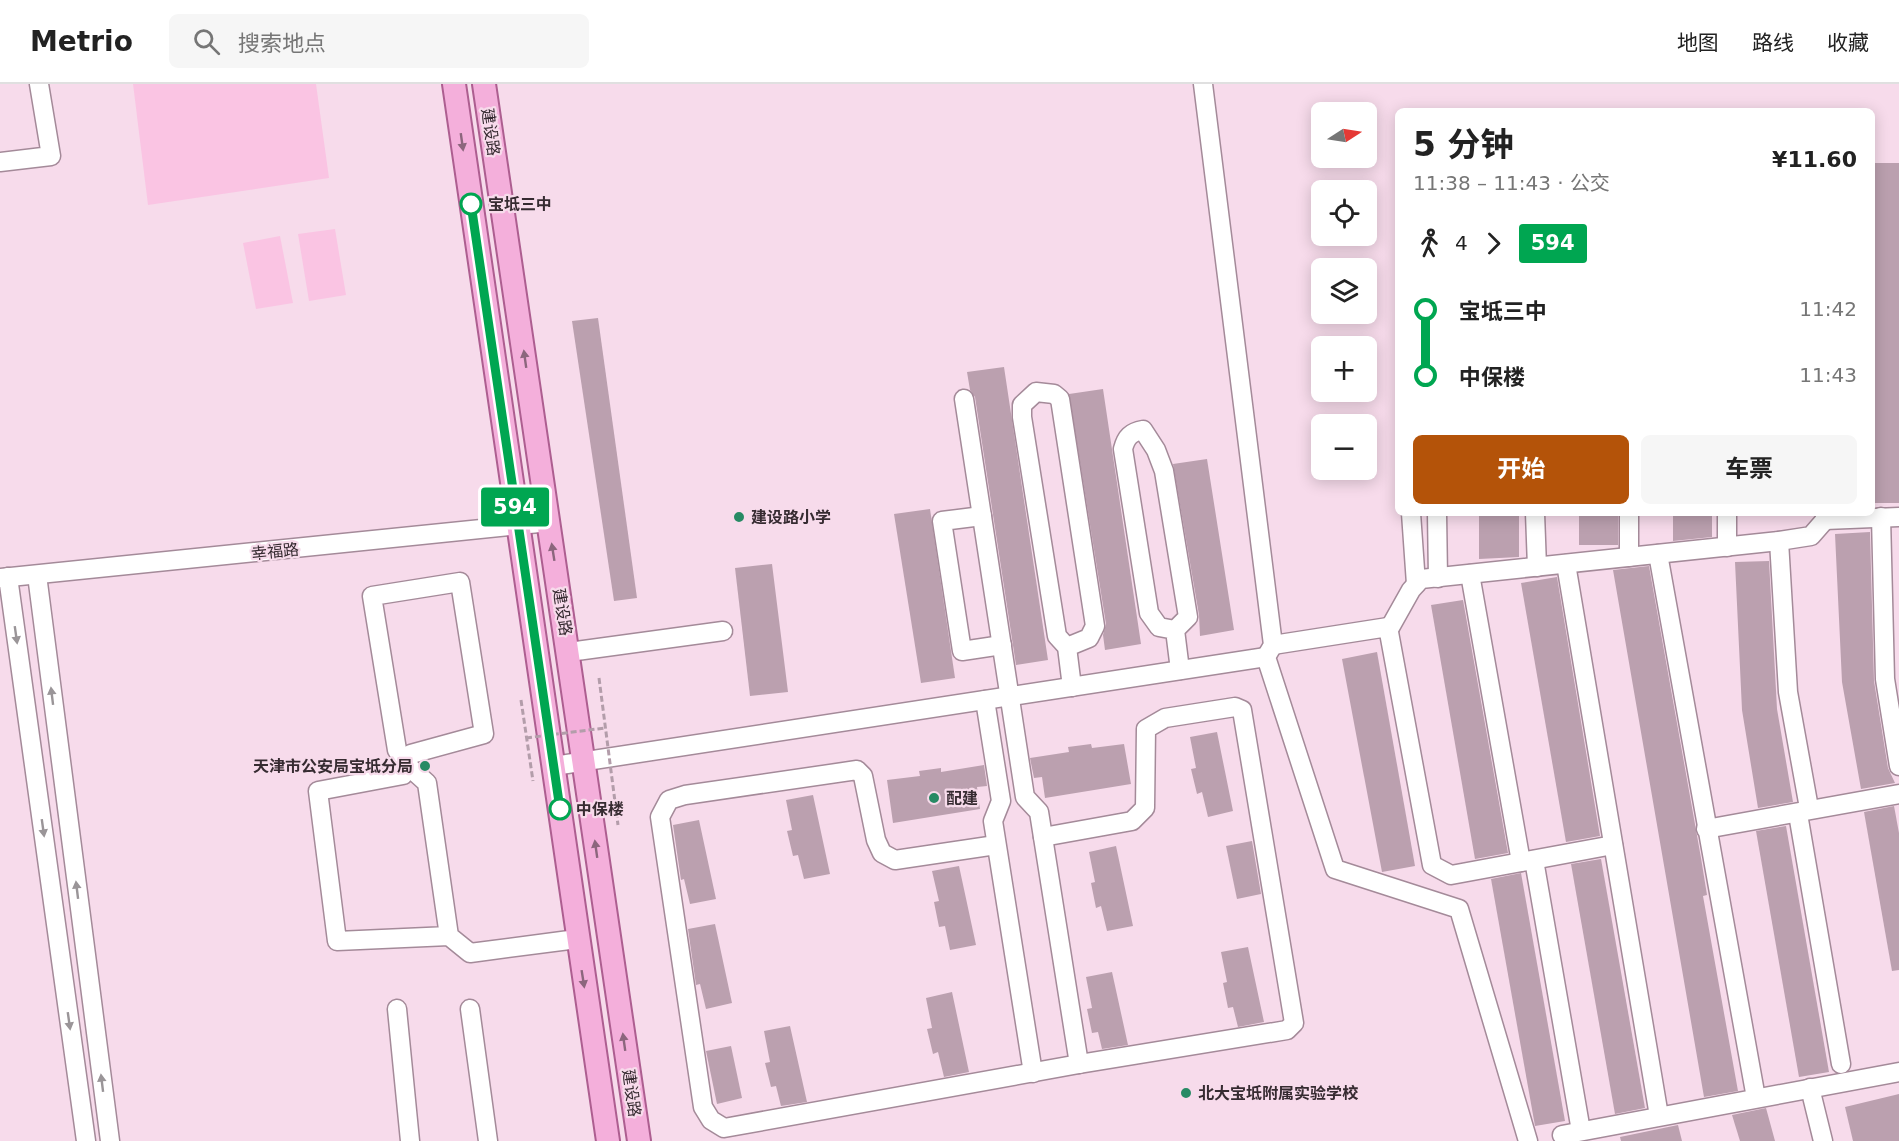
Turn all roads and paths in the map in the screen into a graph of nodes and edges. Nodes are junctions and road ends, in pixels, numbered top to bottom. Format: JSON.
{"nodes":[{"id":1,"x":39,"y":84,"type":"edge"},
{"id":2,"x":454,"y":84,"type":"edge"},
{"id":3,"x":484,"y":84,"type":"edge"},
{"id":4,"x":1203,"y":84,"type":"edge"},
{"id":5,"x":0,"y":162,"type":"edge"},
{"id":6,"x":964,"y":399,"type":"dead end"},
{"id":7,"x":982,"y":516,"type":"junction"},
{"id":8,"x":1411,"y":516,"type":"edge"},
{"id":9,"x":1437,"y":516,"type":"edge"},
{"id":10,"x":1535,"y":516,"type":"edge"},
{"id":11,"x":1629,"y":516,"type":"edge"},
{"id":12,"x":1727,"y":516,"type":"edge"},
{"id":13,"x":1825,"y":517,"type":"edge"},
{"id":14,"x":1890,"y":518,"type":"edge"},
{"id":15,"x":549,"y":522,"type":"junction"},
{"id":16,"x":518,"y":526,"type":"junction"},
{"id":17,"x":1779,"y":542,"type":"junction"},
{"id":18,"x":1727,"y":547,"type":"junction"},
{"id":19,"x":1658,"y":554,"type":"junction"},
{"id":20,"x":1629,"y":557,"type":"junction"},
{"id":21,"x":1566,"y":564,"type":"junction"},
{"id":22,"x":1537,"y":567,"type":"junction"},
{"id":23,"x":1470,"y":574,"type":"junction"},
{"id":24,"x":37,"y":575,"type":"junction"},
{"id":25,"x":4,"y":578,"type":"edge"},
{"id":26,"x":1438,"y":578,"type":"junction"},
{"id":27,"x":1416,"y":584,"type":"junction"},
{"id":28,"x":1174,"y":630,"type":"junction"},
{"id":29,"x":723,"y":631,"type":"dead end"},
{"id":30,"x":1388,"y":631,"type":"junction"},
{"id":31,"x":1002,"y":645,"type":"junction"},
{"id":32,"x":1067,"y":648,"type":"junction"},
{"id":33,"x":1269,"y":651,"type":"junction"},
{"id":34,"x":568,"y":652,"type":"junction"},
{"id":35,"x":1180,"y":670,"type":"junction"},
{"id":36,"x":599,"y":678,"type":"dead end"},
{"id":37,"x":1072,"y":687,"type":"junction"},
{"id":38,"x":1010,"y":696,"type":"junction"},
{"id":39,"x":521,"y":700,"type":"dead end"},
{"id":40,"x":985,"y":700,"type":"junction"},
{"id":41,"x":605,"y":728,"type":"junction"},
{"id":42,"x":526,"y":738,"type":"junction"},
{"id":43,"x":583,"y":762,"type":"junction"},
{"id":44,"x":407,"y":765,"type":"junction"},
{"id":45,"x":554,"y":766,"type":"junction"},
{"id":46,"x":1899,"y":766,"type":"edge"},
{"id":47,"x":533,"y":781,"type":"dead end"},
{"id":48,"x":1899,"y":794,"type":"edge"},
{"id":49,"x":1025,"y":797,"type":"junction"},
{"id":50,"x":1001,"y":801,"type":"junction"},
{"id":51,"x":1803,"y":811,"type":"junction"},
{"id":52,"x":618,"y":825,"type":"dead end"},
{"id":53,"x":1706,"y":829,"type":"junction"},
{"id":54,"x":1043,"y":837,"type":"junction"},
{"id":55,"x":996,"y":845,"type":"junction"},
{"id":56,"x":1613,"y":845,"type":"junction"},
{"id":57,"x":1527,"y":861,"type":"junction"},
{"id":58,"x":449,"y":936,"type":"junction"},
{"id":59,"x":577,"y":939,"type":"junction"},
{"id":60,"x":470,"y":1009,"type":"dead end"},
{"id":61,"x":397,"y":1010,"type":"dead end"},
{"id":62,"x":1078,"y":1064,"type":"junction"},
{"id":63,"x":1841,"y":1064,"type":"dead end"},
{"id":64,"x":1899,"y":1072,"type":"edge"},
{"id":65,"x":1033,"y":1073,"type":"junction"},
{"id":66,"x":1810,"y":1088,"type":"junction"},
{"id":67,"x":1756,"y":1098,"type":"junction"},
{"id":68,"x":1659,"y":1116,"type":"junction"},
{"id":69,"x":1581,"y":1131,"type":"junction"},
{"id":70,"x":1562,"y":1135,"type":"dead end"},
{"id":71,"x":86,"y":1141,"type":"edge"},
{"id":72,"x":110,"y":1141,"type":"edge"},
{"id":73,"x":410,"y":1141,"type":"edge"},
{"id":74,"x":488,"y":1141,"type":"edge"},
{"id":75,"x":608,"y":1141,"type":"edge"},
{"id":76,"x":639,"y":1141,"type":"edge"},
{"id":77,"x":1528,"y":1141,"type":"edge"},
{"id":78,"x":1824,"y":1141,"type":"edge"}],
"edges":[{"from":1,"to":5,"type":"street"},
{"from":2,"to":16,"type":"main road","name":"建设路","one_way":true},
{"from":15,"to":3,"type":"main road","name":"建设路","one_way":true},
{"from":4,"to":33,"type":"street"},
{"from":6,"to":7,"type":"street"},
{"from":7,"to":31,"type":"street"},
{"from":7,"to":31,"type":"street"},
{"from":8,"to":27,"type":"street"},
{"from":9,"to":26,"type":"street"},
{"from":10,"to":22,"type":"street"},
{"from":11,"to":20,"type":"street"},
{"from":12,"to":18,"type":"street"},
{"from":13,"to":14,"type":"street"},
{"from":13,"to":17,"type":"street"},
{"from":14,"to":46,"type":"street"},
{"from":15,"to":16,"type":"street","name":"幸福路"},
{"from":34,"to":15,"type":"main road","name":"建设路","one_way":true},
{"from":16,"to":24,"type":"street","name":"幸福路"},
{"from":16,"to":45,"type":"main road","name":"建设路"},
{"from":17,"to":18,"type":"street"},
{"from":17,"to":51,"type":"street"},
{"from":18,"to":19,"type":"street"},
{"from":19,"to":20,"type":"street"},
{"from":19,"to":53,"type":"street"},
{"from":20,"to":21,"type":"street"},
{"from":21,"to":22,"type":"street"},
{"from":21,"to":56,"type":"street"},
{"from":22,"to":23,"type":"street"},
{"from":23,"to":26,"type":"street"},
{"from":23,"to":57,"type":"street"},
{"from":24,"to":25,"type":"street","name":"幸福路"},
{"from":72,"to":24,"type":"street","one_way":true},
{"from":25,"to":71,"type":"street","one_way":true},
{"from":26,"to":27,"type":"street"},
{"from":27,"to":30,"type":"street"},
{"from":28,"to":28,"type":"street"},
{"from":28,"to":35,"type":"street"},
{"from":29,"to":34,"type":"street"},
{"from":30,"to":33,"type":"street"},
{"from":30,"to":57,"type":"street"},
{"from":31,"to":38,"type":"street"},
{"from":32,"to":32,"type":"street"},
{"from":32,"to":37,"type":"street"},
{"from":33,"to":35,"type":"street"},
{"from":33,"to":77,"type":"street"},
{"from":34,"to":43,"type":"main road","name":"建设路"},
{"from":35,"to":37,"type":"street"},
{"from":36,"to":41,"type":"path","bridge":true},
{"from":37,"to":38,"type":"street"},
{"from":38,"to":40,"type":"street"},
{"from":38,"to":49,"type":"street"},
{"from":39,"to":42,"type":"path"},
{"from":40,"to":43,"type":"street"},
{"from":40,"to":50,"type":"street"},
{"from":41,"to":42,"type":"path","bridge":true},
{"from":41,"to":52,"type":"path","bridge":true},
{"from":42,"to":47,"type":"path"},
{"from":43,"to":45,"type":"street"},
{"from":76,"to":43,"type":"main road","name":"建设路","one_way":true},
{"from":44,"to":44,"type":"street"},
{"from":44,"to":58,"type":"street"},
{"from":44,"to":58,"type":"street"},
{"from":45,"to":59,"type":"main road","name":"建设路"},
{"from":48,"to":51,"type":"street"},
{"from":49,"to":50,"type":"street"},
{"from":49,"to":54,"type":"street"},
{"from":50,"to":55,"type":"street"},
{"from":51,"to":53,"type":"street"},
{"from":51,"to":63,"type":"street"},
{"from":53,"to":67,"type":"street"},
{"from":54,"to":62,"type":"street"},
{"from":54,"to":62,"type":"street"},
{"from":55,"to":65,"type":"street"},
{"from":55,"to":65,"type":"street"},
{"from":56,"to":57,"type":"street"},
{"from":56,"to":68,"type":"street"},
{"from":57,"to":69,"type":"street"},
{"from":58,"to":59,"type":"street"},
{"from":59,"to":75,"type":"main road","name":"建设路","one_way":true},
{"from":60,"to":74,"type":"street"},
{"from":61,"to":73,"type":"street"},
{"from":62,"to":65,"type":"street"},
{"from":64,"to":66,"type":"street"},
{"from":66,"to":67,"type":"street"},
{"from":66,"to":78,"type":"street"},
{"from":67,"to":68,"type":"street"},
{"from":68,"to":69,"type":"street"},
{"from":69,"to":70,"type":"street"}]}
